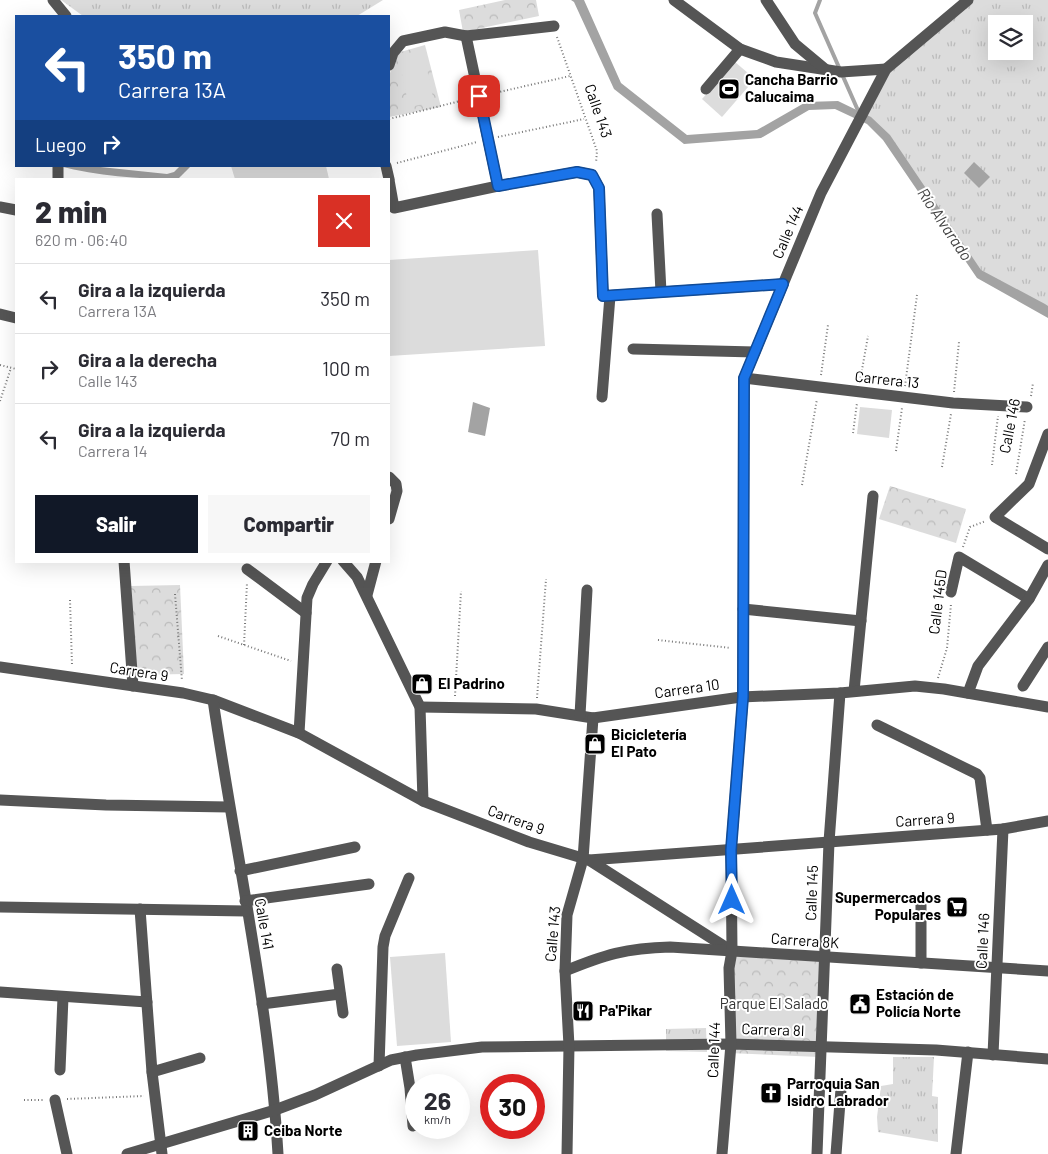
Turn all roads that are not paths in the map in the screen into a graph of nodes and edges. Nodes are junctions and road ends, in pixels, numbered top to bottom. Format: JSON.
{"nodes":[{"id":1,"x":53,"y":0,"type":"edge"},
{"id":2,"x":674,"y":0,"type":"edge"},
{"id":3,"x":766,"y":0,"type":"edge"},
{"id":4,"x":968,"y":0,"type":"edge"},
{"id":5,"x":65,"y":15,"type":"edge"},
{"id":6,"x":554,"y":26,"type":"road end"},
{"id":7,"x":466,"y":36,"type":"junction"},
{"id":8,"x":740,"y":49,"type":"junction"},
{"id":9,"x":390,"y":63,"type":"edge"},
{"id":10,"x":886,"y":69,"type":"junction"},
{"id":11,"x":829,"y":71,"type":"junction"},
{"id":12,"x":706,"y":89,"type":"dead end"},
{"id":13,"x":390,"y":185,"type":"edge"},
{"id":14,"x":498,"y":186,"type":"junction"},
{"id":15,"x":0,"y":207,"type":"edge"},
{"id":16,"x":15,"y":210,"type":"edge"},
{"id":17,"x":657,"y":214,"type":"dead end"},
{"id":18,"x":783,"y":284,"type":"junction"},
{"id":19,"x":661,"y":292,"type":"junction"},
{"id":20,"x":606,"y":296,"type":"junction"},
{"id":21,"x":0,"y":314,"type":"edge"},
{"id":22,"x":15,"y":318,"type":"edge"},
{"id":23,"x":633,"y":350,"type":"dead end"},
{"id":24,"x":755,"y":352,"type":"junction"},
{"id":25,"x":744,"y":378,"type":"junction"},
{"id":26,"x":602,"y":397,"type":"dead end"},
{"id":27,"x":1027,"y":408,"type":"road end"},
{"id":28,"x":1048,"y":434,"type":"edge"},
{"id":29,"x":390,"y":478,"type":"edge"},
{"id":30,"x":873,"y":496,"type":"dead end"},
{"id":31,"x":390,"y":516,"type":"edge"},
{"id":32,"x":1048,"y":549,"type":"edge"},
{"id":33,"x":124,"y":563,"type":"edge"},
{"id":34,"x":326,"y":563,"type":"edge"},
{"id":35,"x":345,"y":563,"type":"edge"},
{"id":36,"x":375,"y":563,"type":"edge"},
{"id":37,"x":1048,"y":565,"type":"edge"},
{"id":38,"x":247,"y":569,"type":"road end"},
{"id":39,"x":587,"y":590,"type":"dead end"},
{"id":40,"x":951,"y":592,"type":"road end"},
{"id":41,"x":366,"y":595,"type":"junction"},
{"id":42,"x":1029,"y":598,"type":"junction"},
{"id":43,"x":743,"y":609,"type":"junction"},
{"id":44,"x":306,"y":613,"type":"junction"},
{"id":45,"x":861,"y":621,"type":"junction"},
{"id":46,"x":1048,"y":647,"type":"edge"},
{"id":47,"x":0,"y":666,"type":"edge"},
{"id":48,"x":133,"y":686,"type":"junction"},
{"id":49,"x":1023,"y":686,"type":"dead end"},
{"id":50,"x":854,"y":692,"type":"junction"},
{"id":51,"x":840,"y":693,"type":"junction"},
{"id":52,"x":968,"y":693,"type":"junction"},
{"id":53,"x":743,"y":697,"type":"junction"},
{"id":54,"x":213,"y":700,"type":"junction"},
{"id":55,"x":420,"y":707,"type":"junction"},
{"id":56,"x":1048,"y":707,"type":"edge"},
{"id":57,"x":580,"y":715,"type":"junction"},
{"id":58,"x":593,"y":718,"type":"junction"},
{"id":59,"x":877,"y":725,"type":"dead end"},
{"id":60,"x":299,"y":733,"type":"junction"},
{"id":61,"x":0,"y":800,"type":"edge"},
{"id":62,"x":423,"y":801,"type":"junction"},
{"id":63,"x":229,"y":807,"type":"junction"},
{"id":64,"x":1048,"y":821,"type":"edge"},
{"id":65,"x":1003,"y":829,"type":"junction"},
{"id":66,"x":987,"y":830,"type":"junction"},
{"id":67,"x":829,"y":842,"type":"junction"},
{"id":68,"x":355,"y":847,"type":"dead end"},
{"id":69,"x":731,"y":850,"type":"junction"},
{"id":70,"x":586,"y":860,"type":"junction"},
{"id":71,"x":240,"y":871,"type":"junction"},
{"id":72,"x":409,"y":878,"type":"dead end"},
{"id":73,"x":368,"y":884,"type":"dead end"},
{"id":74,"x":921,"y":899,"type":"dead end"},
{"id":75,"x":245,"y":906,"type":"junction"},
{"id":76,"x":0,"y":907,"type":"edge"},
{"id":77,"x":140,"y":909,"type":"junction"},
{"id":78,"x":732,"y":951,"type":"junction"},
{"id":79,"x":825,"y":958,"type":"junction"},
{"id":80,"x":921,"y":963,"type":"junction"},
{"id":81,"x":337,"y":969,"type":"dead end"},
{"id":82,"x":996,"y":970,"type":"junction"},
{"id":83,"x":565,"y":971,"type":"junction"},
{"id":84,"x":1048,"y":971,"type":"edge"},
{"id":85,"x":0,"y":992,"type":"edge"},
{"id":86,"x":340,"y":994,"type":"junction"},
{"id":87,"x":63,"y":997,"type":"junction"},
{"id":88,"x":147,"y":1002,"type":"junction"},
{"id":89,"x":262,"y":1004,"type":"junction"},
{"id":90,"x":343,"y":1013,"type":"dead end"},
{"id":91,"x":731,"y":1044,"type":"junction"},
{"id":92,"x":569,"y":1046,"type":"junction"},
{"id":93,"x":820,"y":1047,"type":"junction"},
{"id":94,"x":968,"y":1052,"type":"junction"},
{"id":95,"x":993,"y":1055,"type":"junction"},
{"id":96,"x":405,"y":1057,"type":"junction"},
{"id":97,"x":200,"y":1058,"type":"dead end"},
{"id":98,"x":1048,"y":1059,"type":"edge"},
{"id":99,"x":379,"y":1066,"type":"junction"},
{"id":100,"x":60,"y":1070,"type":"dead end"},
{"id":101,"x":152,"y":1072,"type":"junction"},
{"id":102,"x":408,"y":1074,"type":"edge"},
{"id":103,"x":841,"y":1089,"type":"dead end"},
{"id":104,"x":55,"y":1100,"type":"road end"},
{"id":105,"x":275,"y":1110,"type":"junction"},
{"id":106,"x":162,"y":1149,"type":"edge"},
{"id":107,"x":67,"y":1154,"type":"edge"},
{"id":108,"x":127,"y":1154,"type":"edge"},
{"id":109,"x":278,"y":1154,"type":"edge"},
{"id":110,"x":567,"y":1154,"type":"edge"},
{"id":111,"x":722,"y":1154,"type":"edge"},
{"id":112,"x":817,"y":1154,"type":"edge"},
{"id":113,"x":836,"y":1154,"type":"edge"},
{"id":114,"x":956,"y":1154,"type":"edge"}],
"edges":[{"from":1,"to":5,"type":"street"},
{"from":2,"to":8,"type":"street"},
{"from":3,"to":11,"type":"street"},
{"from":4,"to":10,"type":"street","name":"Calle 144"},
{"from":6,"to":7,"type":"street"},
{"from":7,"to":9,"type":"street"},
{"from":7,"to":14,"type":"street"},
{"from":8,"to":11,"type":"street"},
{"from":8,"to":12,"type":"street"},
{"from":10,"to":11,"type":"street"},
{"from":10,"to":18,"type":"street","name":"Calle 144"},
{"from":13,"to":14,"type":"street"},
{"from":14,"to":20,"type":"street"},
{"from":15,"to":16,"type":"street"},
{"from":17,"to":19,"type":"street"},
{"from":18,"to":19,"type":"street"},
{"from":18,"to":24,"type":"street","name":"Calle 144"},
{"from":19,"to":20,"type":"street"},
{"from":20,"to":26,"type":"street"},
{"from":21,"to":22,"type":"street"},
{"from":23,"to":24,"type":"street"},
{"from":24,"to":25,"type":"street","name":"Calle 144"},
{"from":25,"to":27,"type":"street","name":"Carrera 13"},
{"from":25,"to":43,"type":"street","name":"Calle 144"},
{"from":28,"to":32,"type":"street"},
{"from":29,"to":31,"type":"street"},
{"from":30,"to":45,"type":"street"},
{"from":33,"to":48,"type":"street"},
{"from":34,"to":44,"type":"street"},
{"from":35,"to":41,"type":"street"},
{"from":36,"to":41,"type":"street"},
{"from":37,"to":42,"type":"street"},
{"from":38,"to":44,"type":"street"},
{"from":39,"to":57,"type":"street"},
{"from":40,"to":42,"type":"street","name":"Calle 145D"},
{"from":41,"to":55,"type":"street"},
{"from":42,"to":52,"type":"street"},
{"from":43,"to":45,"type":"street"},
{"from":43,"to":53,"type":"street","name":"Calle 144"},
{"from":44,"to":60,"type":"street"},
{"from":45,"to":50,"type":"street"},
{"from":46,"to":49,"type":"street"},
{"from":47,"to":48,"type":"street","name":"Carrera 9"},
{"from":48,"to":54,"type":"street","name":"Carrera 9"},
{"from":50,"to":51,"type":"street","name":"Carrera 10"},
{"from":50,"to":52,"type":"street","name":"Carrera 10"},
{"from":51,"to":53,"type":"street","name":"Carrera 10"},
{"from":51,"to":67,"type":"street","name":"Calle 145"},
{"from":52,"to":56,"type":"street","name":"Carrera 10"},
{"from":53,"to":58,"type":"street","name":"Carrera 10"},
{"from":53,"to":69,"type":"street","name":"Calle 144"},
{"from":54,"to":60,"type":"street","name":"Carrera 9"},
{"from":54,"to":63,"type":"street","name":"Calle 141"},
{"from":55,"to":57,"type":"street","name":"Carrera 10"},
{"from":55,"to":62,"type":"street"},
{"from":57,"to":58,"type":"street","name":"Carrera 10"},
{"from":58,"to":70,"type":"street","name":"Calle 143"},
{"from":59,"to":66,"type":"street"},
{"from":60,"to":62,"type":"street","name":"Carrera 9"},
{"from":61,"to":63,"type":"street"},
{"from":62,"to":70,"type":"street","name":"Carrera 9"},
{"from":63,"to":71,"type":"street","name":"Calle 141"},
{"from":64,"to":65,"type":"street","name":"Carrera 9"},
{"from":65,"to":66,"type":"street","name":"Carrera 9"},
{"from":65,"to":82,"type":"street","name":"Calle 146"},
{"from":66,"to":67,"type":"street","name":"Carrera 9"},
{"from":67,"to":69,"type":"street","name":"Carrera 9"},
{"from":67,"to":79,"type":"street","name":"Calle 145"},
{"from":68,"to":71,"type":"street"},
{"from":69,"to":70,"type":"street","name":"Carrera 9"},
{"from":69,"to":78,"type":"street","name":"Calle 144"},
{"from":70,"to":78,"type":"street"},
{"from":70,"to":83,"type":"street","name":"Calle 143"},
{"from":71,"to":75,"type":"street","name":"Calle 141"},
{"from":72,"to":99,"type":"street"},
{"from":73,"to":75,"type":"street"},
{"from":74,"to":80,"type":"street"},
{"from":75,"to":77,"type":"street"},
{"from":75,"to":89,"type":"street","name":"Calle 141"},
{"from":76,"to":77,"type":"street"},
{"from":77,"to":88,"type":"street"},
{"from":78,"to":79,"type":"street","name":"Carrera 8K"},
{"from":78,"to":83,"type":"street","name":"Carrera 8K"},
{"from":78,"to":91,"type":"street","name":"Calle 144"},
{"from":79,"to":80,"type":"street","name":"Carrera 8K"},
{"from":79,"to":93,"type":"street","name":"Calle 145"},
{"from":80,"to":82,"type":"street","name":"Carrera 8K"},
{"from":81,"to":86,"type":"street"},
{"from":82,"to":84,"type":"street","name":"Carrera 8K"},
{"from":82,"to":95,"type":"street","name":"Calle 146"},
{"from":83,"to":92,"type":"street","name":"Calle 143"},
{"from":85,"to":87,"type":"street"},
{"from":86,"to":89,"type":"street"},
{"from":86,"to":90,"type":"street"},
{"from":87,"to":88,"type":"street"},
{"from":87,"to":100,"type":"street"},
{"from":88,"to":101,"type":"street"},
{"from":89,"to":105,"type":"street","name":"Calle 141"},
{"from":91,"to":92,"type":"street","name":"Carrera 8I"},
{"from":91,"to":93,"type":"street","name":"Carrera 8I"},
{"from":91,"to":111,"type":"street","name":"Calle 144"},
{"from":92,"to":96,"type":"street","name":"Carrera 8I"},
{"from":92,"to":110,"type":"street","name":"Calle 143"},
{"from":93,"to":94,"type":"street","name":"Carrera 8I"},
{"from":93,"to":112,"type":"street","name":"Calle 145"},
{"from":94,"to":95,"type":"street","name":"Carrera 8I"},
{"from":94,"to":114,"type":"street"},
{"from":95,"to":98,"type":"street","name":"Carrera 8I"},
{"from":96,"to":99,"type":"street","name":"Carrera 8I"},
{"from":96,"to":102,"type":"street"},
{"from":97,"to":101,"type":"street"},
{"from":99,"to":105,"type":"street","name":"Carrera 8I"},
{"from":101,"to":106,"type":"street"},
{"from":103,"to":113,"type":"street"},
{"from":104,"to":107,"type":"street"},
{"from":105,"to":106,"type":"street","name":"Carrera 8I"},
{"from":105,"to":109,"type":"street","name":"Calle 141"},
{"from":106,"to":108,"type":"street","name":"Carrera 8I"}]}
